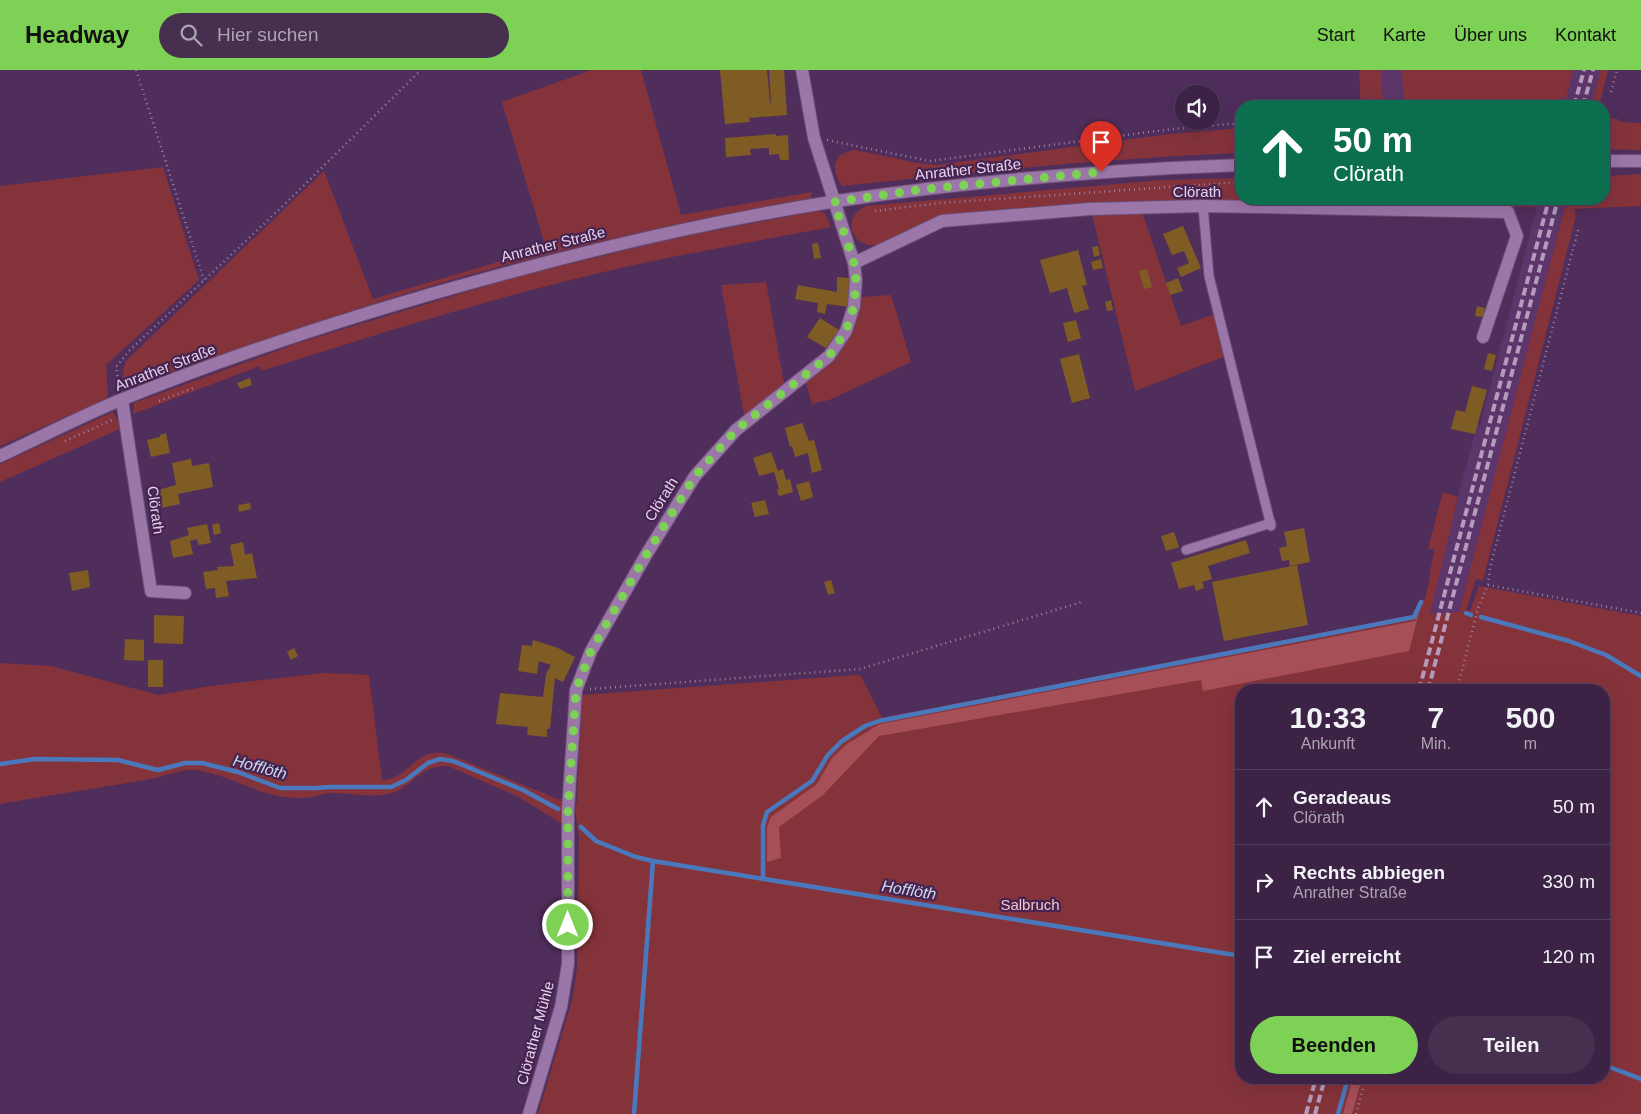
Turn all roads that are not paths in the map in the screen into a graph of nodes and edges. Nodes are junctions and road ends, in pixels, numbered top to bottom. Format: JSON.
{"nodes":[{"id":1,"x":802,"y":70,"type":"edge"},
{"id":2,"x":1610,"y":161,"type":"edge"},
{"id":3,"x":1641,"y":161,"type":"edge"},
{"id":4,"x":1235,"y":165,"type":"edge"},
{"id":5,"x":1140,"y":168,"type":"joint"},
{"id":6,"x":834,"y":202,"type":"junction"},
{"id":7,"x":1203,"y":206,"type":"junction"},
{"id":8,"x":854,"y":263,"type":"junction"},
{"id":9,"x":1483,"y":337,"type":"dead end"},
{"id":10,"x":122,"y":400,"type":"junction"},
{"id":11,"x":0,"y":456,"type":"edge"},
{"id":12,"x":1186,"y":550,"type":"dead end"},
{"id":13,"x":185,"y":593,"type":"dead end"},
{"id":14,"x":568,"y":805,"type":"joint"},
{"id":15,"x":529,"y":1114,"type":"edge"}],
"edges":[{"from":1,"to":6,"type":"street","name":"Clörath"},
{"from":2,"to":3,"type":"street"},
{"from":4,"to":5,"type":"street","name":"Clörath"},
{"from":5,"to":6,"type":"street","name":"Anrather Straße"},
{"from":6,"to":8,"type":"street","name":"Clörath"},
{"from":6,"to":10,"type":"street","name":"Anrather Straße"},
{"from":7,"to":8,"type":"street","name":"Clörath"},
{"from":7,"to":9,"type":"street","name":"Clörath"},
{"from":7,"to":12,"type":"lane"},
{"from":8,"to":14,"type":"street","name":"Clörath"},
{"from":10,"to":11,"type":"street","name":"Anrather Straße"},
{"from":10,"to":13,"type":"street","name":"Clörath"},
{"from":14,"to":15,"type":"street","name":"Clörather Mühle"}]}
